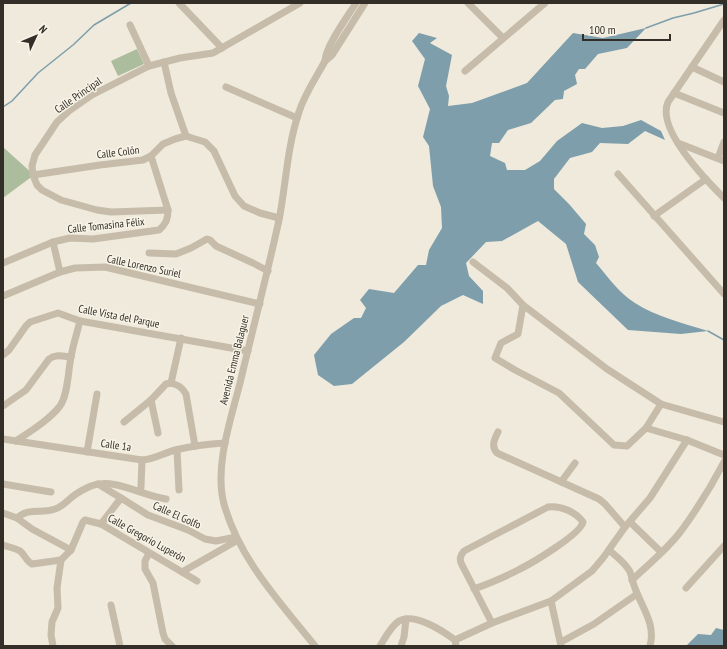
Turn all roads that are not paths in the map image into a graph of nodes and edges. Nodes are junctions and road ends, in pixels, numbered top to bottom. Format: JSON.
{"nodes":[{"id":1,"x":180,"y":3,"type":"edge"},
{"id":2,"x":356,"y":3,"type":"edge"},
{"id":3,"x":365,"y":3,"type":"edge"},
{"id":4,"x":468,"y":3,"type":"edge"},
{"id":5,"x":532,"y":3,"type":"edge"},
{"id":6,"x":545,"y":3,"type":"edge"},
{"id":7,"x":294,"y":4,"type":"edge"},
{"id":8,"x":538,"y":10,"type":"junction"},
{"id":9,"x":724,"y":20,"type":"edge"},
{"id":10,"x":130,"y":25,"type":"dead end"},
{"id":11,"x":503,"y":38,"type":"junction"},
{"id":12,"x":222,"y":48,"type":"junction"},
{"id":13,"x":325,"y":61,"type":"junction"},
{"id":14,"x":164,"y":62,"type":"junction"},
{"id":15,"x":149,"y":66,"type":"junction"},
{"id":16,"x":692,"y":67,"type":"junction"},
{"id":17,"x":465,"y":71,"type":"dead end"},
{"id":18,"x":724,"y":82,"type":"edge"},
{"id":19,"x":226,"y":87,"type":"dead end"},
{"id":20,"x":674,"y":93,"type":"junction"},
{"id":21,"x":724,"y":113,"type":"edge"},
{"id":22,"x":297,"y":118,"type":"junction"},
{"id":23,"x":186,"y":136,"type":"junction"},
{"id":24,"x":724,"y":142,"type":"edge"},
{"id":25,"x":678,"y":143,"type":"junction"},
{"id":26,"x":151,"y":156,"type":"junction"},
{"id":27,"x":721,"y":159,"type":"edge"},
{"id":28,"x":618,"y":174,"type":"dead end"},
{"id":29,"x":33,"y":175,"type":"junction"},
{"id":30,"x":706,"y":179,"type":"junction"},
{"id":31,"x":724,"y":198,"type":"edge"},
{"id":32,"x":168,"y":210,"type":"junction"},
{"id":33,"x":654,"y":216,"type":"junction"},
{"id":34,"x":279,"y":218,"type":"junction"},
{"id":35,"x":53,"y":242,"type":"junction"},
{"id":36,"x":149,"y":253,"type":"dead end"},
{"id":37,"x":473,"y":262,"type":"dead end"},
{"id":38,"x":3,"y":263,"type":"edge"},
{"id":39,"x":268,"y":271,"type":"junction"},
{"id":40,"x":60,"y":272,"type":"junction"},
{"id":41,"x":724,"y":294,"type":"edge"},
{"id":42,"x":3,"y":296,"type":"edge"},
{"id":43,"x":260,"y":304,"type":"junction"},
{"id":44,"x":523,"y":305,"type":"junction"},
{"id":45,"x":80,"y":321,"type":"junction"},
{"id":46,"x":181,"y":338,"type":"junction"},
{"id":47,"x":248,"y":351,"type":"junction"},
{"id":48,"x":3,"y":355,"type":"edge"},
{"id":49,"x":71,"y":357,"type":"junction"},
{"id":50,"x":171,"y":383,"type":"junction"},
{"id":51,"x":96,"y":394,"type":"dead end"},
{"id":52,"x":151,"y":400,"type":"junction"},
{"id":53,"x":661,"y":404,"type":"junction"},
{"id":54,"x":3,"y":406,"type":"edge"},
{"id":55,"x":124,"y":422,"type":"dead end"},
{"id":56,"x":724,"y":422,"type":"edge"},
{"id":57,"x":646,"y":428,"type":"junction"},
{"id":58,"x":498,"y":432,"type":"dead end"},
{"id":59,"x":158,"y":433,"type":"dead end"},
{"id":60,"x":3,"y":439,"type":"edge"},
{"id":61,"x":687,"y":440,"type":"junction"},
{"id":62,"x":16,"y":441,"type":"junction"},
{"id":63,"x":225,"y":444,"type":"junction"},
{"id":64,"x":196,"y":446,"type":"junction"},
{"id":65,"x":177,"y":450,"type":"junction"},
{"id":66,"x":87,"y":452,"type":"junction"},
{"id":67,"x":724,"y":455,"type":"edge"},
{"id":68,"x":142,"y":460,"type":"junction"},
{"id":69,"x":724,"y":462,"type":"edge"},
{"id":70,"x":575,"y":463,"type":"dead end"},
{"id":71,"x":560,"y":482,"type":"junction"},
{"id":72,"x":3,"y":484,"type":"edge"},
{"id":73,"x":98,"y":484,"type":"junction"},
{"id":74,"x":141,"y":487,"type":"dead end"},
{"id":75,"x":179,"y":490,"type":"dead end"},
{"id":76,"x":51,"y":492,"type":"dead end"},
{"id":77,"x":121,"y":498,"type":"junction"},
{"id":78,"x":166,"y":499,"type":"dead end"},
{"id":79,"x":3,"y":513,"type":"edge"},
{"id":80,"x":17,"y":518,"type":"junction"},
{"id":81,"x":101,"y":524,"type":"junction"},
{"id":82,"x":627,"y":524,"type":"junction"},
{"id":83,"x":237,"y":538,"type":"junction"},
{"id":84,"x":3,"y":545,"type":"edge"},
{"id":85,"x":724,"y":546,"type":"edge"},
{"id":86,"x":71,"y":550,"type":"junction"},
{"id":87,"x":609,"y":550,"type":"junction"},
{"id":88,"x":661,"y":552,"type":"junction"},
{"id":89,"x":149,"y":553,"type":"junction"},
{"id":90,"x":61,"y":560,"type":"junction"},
{"id":91,"x":182,"y":572,"type":"junction"},
{"id":92,"x":632,"y":580,"type":"junction"},
{"id":93,"x":197,"y":581,"type":"dead end"},
{"id":94,"x":686,"y":588,"type":"dead end"},
{"id":95,"x":474,"y":589,"type":"junction"},
{"id":96,"x":637,"y":594,"type":"junction"},
{"id":97,"x":551,"y":601,"type":"junction"},
{"id":98,"x":111,"y":605,"type":"dead end"},
{"id":99,"x":406,"y":619,"type":"junction"},
{"id":100,"x":492,"y":623,"type":"junction"},
{"id":101,"x":455,"y":643,"type":"edge"},
{"id":102,"x":561,"y":644,"type":"edge"},
{"id":103,"x":53,"y":646,"type":"edge"},
{"id":104,"x":120,"y":646,"type":"edge"},
{"id":105,"x":172,"y":646,"type":"edge"},
{"id":106,"x":315,"y":646,"type":"edge"},
{"id":107,"x":380,"y":646,"type":"edge"},
{"id":108,"x":401,"y":646,"type":"edge"},
{"id":109,"x":650,"y":646,"type":"edge"}],
"edges":[{"from":1,"to":12,"type":"street"},
{"from":2,"to":13,"type":"street","name":"Avenida Emma Balaguer"},
{"from":3,"to":13,"type":"street","name":"Avenida Emma Balaguer"},
{"from":4,"to":11,"type":"street"},
{"from":5,"to":8,"type":"street"},
{"from":6,"to":8,"type":"street"},
{"from":7,"to":12,"type":"street","name":"Calle Principal"},
{"from":8,"to":11,"type":"street"},
{"from":9,"to":16,"type":"street"},
{"from":10,"to":15,"type":"street"},
{"from":11,"to":17,"type":"street"},
{"from":12,"to":14,"type":"street","name":"Calle Principal"},
{"from":13,"to":22,"type":"street","name":"Avenida Emma Balaguer"},
{"from":14,"to":15,"type":"street","name":"Calle Principal"},
{"from":14,"to":23,"type":"street"},
{"from":15,"to":29,"type":"street","name":"Calle Principal"},
{"from":16,"to":18,"type":"street"},
{"from":16,"to":20,"type":"street"},
{"from":19,"to":22,"type":"street"},
{"from":20,"to":21,"type":"street"},
{"from":20,"to":25,"type":"street"},
{"from":22,"to":34,"type":"street","name":"Avenida Emma Balaguer"},
{"from":23,"to":26,"type":"street","name":"Calle Colón"},
{"from":23,"to":34,"type":"street"},
{"from":24,"to":27,"type":"street"},
{"from":25,"to":27,"type":"street"},
{"from":25,"to":30,"type":"street"},
{"from":26,"to":29,"type":"street","name":"Calle Colón"},
{"from":26,"to":32,"type":"street"},
{"from":28,"to":33,"type":"street"},
{"from":29,"to":32,"type":"street"},
{"from":30,"to":31,"type":"street"},
{"from":30,"to":33,"type":"street"},
{"from":32,"to":35,"type":"street","name":"Calle Tomasina Félix"},
{"from":33,"to":41,"type":"street"},
{"from":34,"to":39,"type":"street","name":"Avenida Emma Balaguer"},
{"from":35,"to":38,"type":"street","name":"Calle Tomasina Félix"},
{"from":35,"to":40,"type":"street"},
{"from":36,"to":39,"type":"street"},
{"from":37,"to":44,"type":"street"},
{"from":39,"to":43,"type":"street","name":"Avenida Emma Balaguer"},
{"from":40,"to":42,"type":"street","name":"Calle Lorenzo Suriel"},
{"from":40,"to":43,"type":"street","name":"Calle Lorenzo Suriel"},
{"from":43,"to":47,"type":"street","name":"Avenida Emma Balaguer"},
{"from":44,"to":53,"type":"street"},
{"from":44,"to":57,"type":"street"},
{"from":45,"to":46,"type":"street","name":"Calle Vista del Parque"},
{"from":45,"to":48,"type":"street","name":"Calle Vista del Parque"},
{"from":45,"to":49,"type":"street"},
{"from":46,"to":47,"type":"street","name":"Calle Vista del Parque"},
{"from":46,"to":50,"type":"street"},
{"from":47,"to":63,"type":"street","name":"Avenida Emma Balaguer"},
{"from":49,"to":54,"type":"street"},
{"from":49,"to":62,"type":"street"},
{"from":50,"to":52,"type":"street"},
{"from":50,"to":64,"type":"street"},
{"from":51,"to":66,"type":"street"},
{"from":52,"to":55,"type":"street"},
{"from":52,"to":59,"type":"street"},
{"from":53,"to":56,"type":"street"},
{"from":53,"to":57,"type":"street"},
{"from":57,"to":61,"type":"street"},
{"from":58,"to":71,"type":"street"},
{"from":60,"to":62,"type":"street","name":"Calle 1a"},
{"from":61,"to":67,"type":"street"},
{"from":61,"to":82,"type":"street"},
{"from":62,"to":66,"type":"street","name":"Calle 1a"},
{"from":63,"to":64,"type":"street","name":"Calle 1a"},
{"from":63,"to":83,"type":"street","name":"Avenida Emma Balaguer"},
{"from":64,"to":65,"type":"street","name":"Calle 1a"},
{"from":65,"to":68,"type":"street","name":"Calle 1a"},
{"from":65,"to":75,"type":"street"},
{"from":66,"to":68,"type":"street","name":"Calle 1a"},
{"from":68,"to":74,"type":"street"},
{"from":69,"to":88,"type":"street"},
{"from":70,"to":71,"type":"street"},
{"from":71,"to":82,"type":"street"},
{"from":72,"to":76,"type":"street"},
{"from":73,"to":77,"type":"street","name":"Calle El Golfo"},
{"from":73,"to":78,"type":"street"},
{"from":73,"to":80,"type":"street"},
{"from":77,"to":81,"type":"street"},
{"from":77,"to":83,"type":"street","name":"Calle El Golfo"},
{"from":79,"to":80,"type":"street"},
{"from":80,"to":86,"type":"street"},
{"from":81,"to":86,"type":"street","name":"Calle Gregorio Luperón"},
{"from":81,"to":89,"type":"street","name":"Calle Gregorio Luperón"},
{"from":82,"to":87,"type":"street"},
{"from":82,"to":88,"type":"street"},
{"from":83,"to":91,"type":"street","name":"Calle Gregorio Luperón"},
{"from":83,"to":106,"type":"street","name":"Avenida Emma Balaguer"},
{"from":84,"to":90,"type":"street"},
{"from":85,"to":94,"type":"street"},
{"from":86,"to":90,"type":"street","name":"Calle Gregorio Luperón"},
{"from":87,"to":92,"type":"street"},
{"from":87,"to":97,"type":"street"},
{"from":88,"to":92,"type":"street"},
{"from":89,"to":91,"type":"street","name":"Calle Gregorio Luperón"},
{"from":89,"to":105,"type":"street"},
{"from":90,"to":103,"type":"street"},
{"from":91,"to":93,"type":"street"},
{"from":92,"to":96,"type":"street"},
{"from":95,"to":95,"type":"street"},
{"from":95,"to":100,"type":"street"},
{"from":96,"to":102,"type":"street"},
{"from":96,"to":109,"type":"street"},
{"from":97,"to":100,"type":"street"},
{"from":97,"to":102,"type":"street"},
{"from":98,"to":104,"type":"street"},
{"from":99,"to":101,"type":"street"},
{"from":99,"to":107,"type":"street"},
{"from":99,"to":108,"type":"street"},
{"from":100,"to":101,"type":"street"}]}
